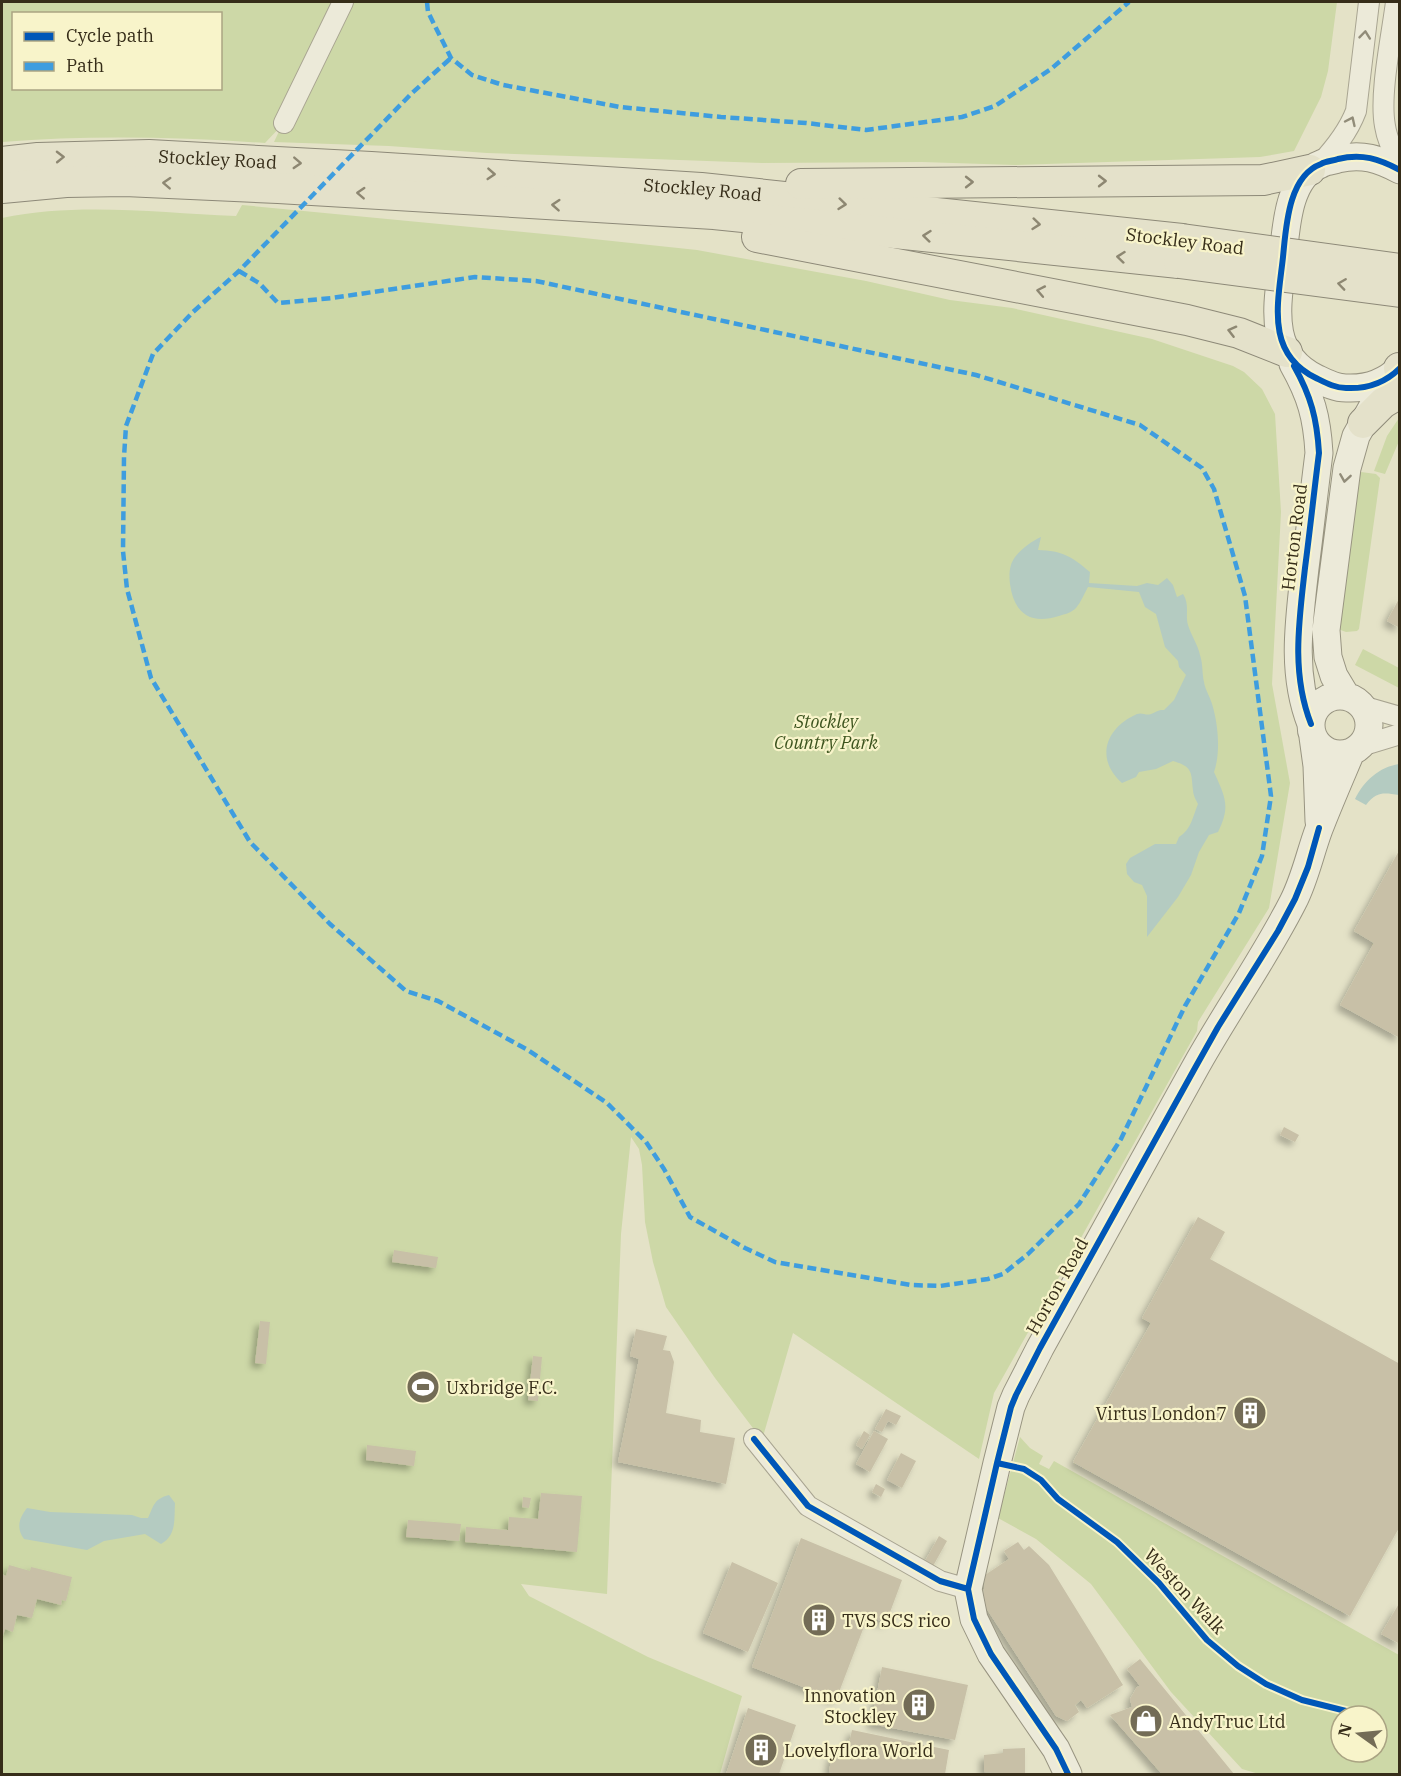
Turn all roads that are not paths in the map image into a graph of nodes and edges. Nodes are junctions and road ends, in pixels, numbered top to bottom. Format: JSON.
{"nodes":[{"id":1,"x":343,"y":2,"type":"edge"},
{"id":2,"x":1369,"y":2,"type":"edge"},
{"id":3,"x":1396,"y":2,"type":"edge"},
{"id":4,"x":284,"y":123,"type":"dead end"},
{"id":5,"x":2,"y":162,"type":"edge"},
{"id":6,"x":1400,"y":165,"type":"edge"},
{"id":7,"x":1315,"y":167,"type":"junction"},
{"id":8,"x":1400,"y":170,"type":"edge"},
{"id":9,"x":2,"y":188,"type":"edge"},
{"id":10,"x":701,"y":188,"type":"junction"},
{"id":11,"x":614,"y":209,"type":"junction"},
{"id":12,"x":1181,"y":251,"type":"junction"},
{"id":13,"x":1400,"y":269,"type":"edge"},
{"id":14,"x":1400,"y":292,"type":"edge"},
{"id":15,"x":1288,"y":355,"type":"junction"},
{"id":16,"x":1397,"y":379,"type":"edge"},
{"id":17,"x":1363,"y":423,"type":"joint"},
{"id":18,"x":1354,"y":701,"type":"junction"},
{"id":19,"x":1400,"y":717,"type":"edge"},
{"id":20,"x":1312,"y":730,"type":"junction"},
{"id":21,"x":1400,"y":734,"type":"edge"},
{"id":22,"x":1356,"y":749,"type":"junction"},
{"id":23,"x":1319,"y":828,"type":"junction"},
{"id":24,"x":754,"y":1440,"type":"dead end"},
{"id":25,"x":969,"y":1589,"type":"junction"},
{"id":26,"x":1068,"y":1774,"type":"edge"}],
"edges":[{"from":1,"to":4,"type":"street"},
{"from":7,"to":2,"type":"street","one_way":true},
{"from":3,"to":6,"type":"street"},
{"from":5,"to":10,"type":"main road","name":"Stockley Road","one_way":true},
{"from":7,"to":8,"type":"street"},
{"from":10,"to":7,"type":"main road","one_way":true},
{"from":7,"to":15,"type":"street","name":"Horton Road"},
{"from":11,"to":9,"type":"main road","name":"Stockley Road","one_way":true},
{"from":10,"to":12,"type":"main road","name":"Stockley Road","one_way":true},
{"from":12,"to":11,"type":"main road","name":"Stockley Road","one_way":true},
{"from":15,"to":11,"type":"main road","one_way":true},
{"from":12,"to":13,"type":"main road","name":"Stockley Road","bridge":true},
{"from":14,"to":12,"type":"main road","name":"Stockley Road","one_way":true,"bridge":true},
{"from":15,"to":16,"type":"street"},
{"from":15,"to":20,"type":"street","name":"Horton Road"},
{"from":16,"to":17,"type":"main road"},
{"from":17,"to":18,"type":"street","one_way":true},
{"from":18,"to":19,"type":"street"},
{"from":18,"to":20,"type":"street"},
{"from":18,"to":22,"type":"street"},
{"from":20,"to":22,"type":"street"},
{"from":20,"to":23,"type":"street","name":"Horton Road"},
{"from":21,"to":22,"type":"street"},
{"from":22,"to":23,"type":"street","name":"Horton Road"},
{"from":23,"to":25,"type":"street","name":"Horton Road"},
{"from":24,"to":25,"type":"street"},
{"from":25,"to":26,"type":"street","name":"Horton Road"}]}
